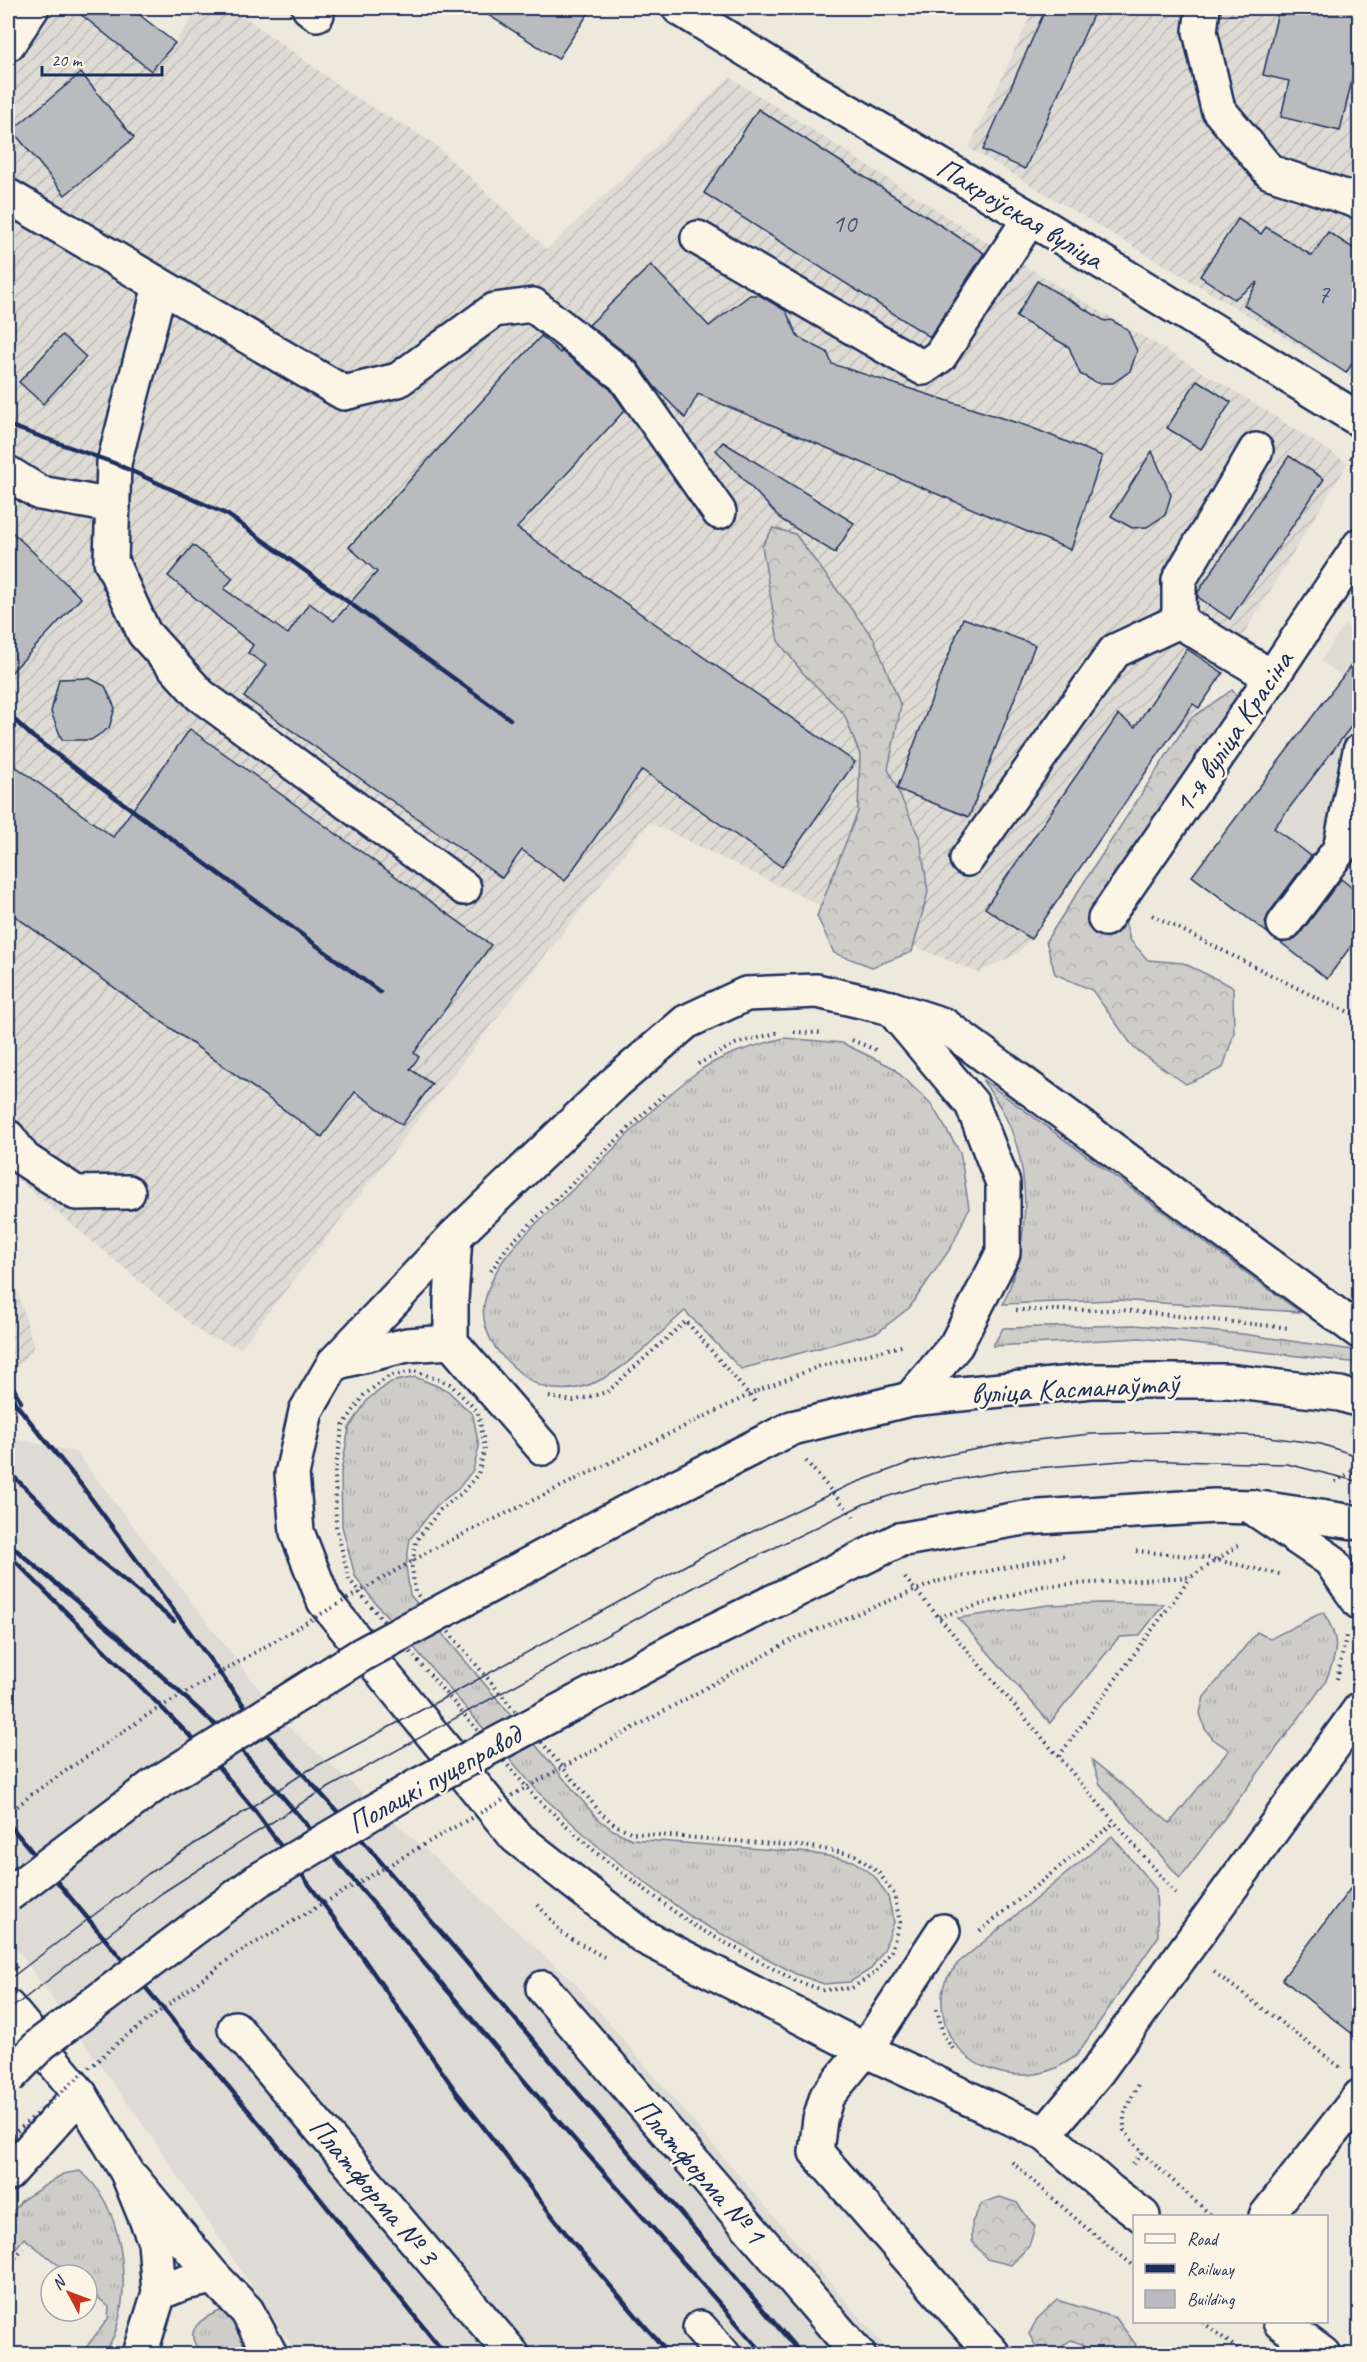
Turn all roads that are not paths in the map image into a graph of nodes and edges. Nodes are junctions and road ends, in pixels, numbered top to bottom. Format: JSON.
{"nodes":[{"id":1,"x":32,"y":8,"type":"edge"},
{"id":2,"x":679,"y":8,"type":"edge"},
{"id":3,"x":1203,"y":8,"type":"edge"},
{"id":4,"x":8,"y":44,"type":"edge"},
{"id":5,"x":8,"y":196,"type":"edge"},
{"id":6,"x":1359,"y":201,"type":"edge"},
{"id":7,"x":1030,"y":218,"type":"junction"},
{"id":8,"x":698,"y":238,"type":"dead end"},
{"id":9,"x":160,"y":286,"type":"junction"},
{"id":10,"x":1359,"y":418,"type":"edge"},
{"id":11,"x":1256,"y":450,"type":"dead end"},
{"id":12,"x":8,"y":472,"type":"edge"},
{"id":13,"x":113,"y":506,"type":"junction"},
{"id":14,"x":719,"y":512,"type":"dead end"},
{"id":15,"x":1359,"y":545,"type":"edge"},
{"id":16,"x":1349,"y":586,"type":"edge"},
{"id":17,"x":1179,"y":621,"type":"junction"},
{"id":18,"x":1272,"y":677,"type":"junction"},
{"id":19,"x":1359,"y":751,"type":"edge"},
{"id":20,"x":967,"y":859,"type":"dead end"},
{"id":21,"x":464,"y":888,"type":"dead end"},
{"id":22,"x":1112,"y":909,"type":"road end"},
{"id":23,"x":1284,"y":924,"type":"dead end"},
{"id":24,"x":891,"y":1008,"type":"junction"},
{"id":25,"x":8,"y":1137,"type":"edge"},
{"id":26,"x":128,"y":1192,"type":"dead end"},
{"id":27,"x":454,"y":1236,"type":"junction"},
{"id":28,"x":1354,"y":1328,"type":"edge"},
{"id":29,"x":451,"y":1342,"type":"junction"},
{"id":30,"x":334,"y":1364,"type":"junction"},
{"id":31,"x":910,"y":1399,"type":"junction"},
{"id":32,"x":1359,"y":1400,"type":"edge"},
{"id":33,"x":543,"y":1448,"type":"dead end"},
{"id":34,"x":1252,"y":1507,"type":"junction"},
{"id":35,"x":1359,"y":1523,"type":"edge"},
{"id":36,"x":1349,"y":1605,"type":"edge"},
{"id":37,"x":1353,"y":1701,"type":"edge"},
{"id":38,"x":8,"y":1895,"type":"edge"},
{"id":39,"x":959,"y":1934,"type":"road end"},
{"id":40,"x":543,"y":1988,"type":"dead end"},
{"id":41,"x":8,"y":2007,"type":"edge"},
{"id":42,"x":235,"y":2028,"type":"dead end"},
{"id":43,"x":865,"y":2049,"type":"junction"},
{"id":44,"x":8,"y":2078,"type":"edge"},
{"id":45,"x":80,"y":2094,"type":"junction"},
{"id":46,"x":1359,"y":2096,"type":"edge"},
{"id":47,"x":1045,"y":2134,"type":"junction"},
{"id":48,"x":127,"y":2172,"type":"junction"},
{"id":49,"x":8,"y":2174,"type":"edge"},
{"id":50,"x":1140,"y":2215,"type":"edge"},
{"id":51,"x":1268,"y":2215,"type":"edge"},
{"id":52,"x":214,"y":2277,"type":"junction"},
{"id":53,"x":159,"y":2293,"type":"junction"},
{"id":54,"x":1281,"y":2323,"type":"edge"},
{"id":55,"x":700,"y":2328,"type":"dead end"},
{"id":56,"x":148,"y":2350,"type":"edge"},
{"id":57,"x":270,"y":2355,"type":"edge"},
{"id":58,"x":512,"y":2355,"type":"edge"},
{"id":59,"x":723,"y":2355,"type":"edge"},
{"id":60,"x":858,"y":2355,"type":"edge"},
{"id":61,"x":993,"y":2355,"type":"edge"},
{"id":62,"x":1323,"y":2355,"type":"edge"}],
"edges":[{"from":1,"to":4,"type":"main road"},
{"from":2,"to":7,"type":"main road","name":"Пакроўская вуліца"},
{"from":3,"to":6,"type":"main road"},
{"from":5,"to":9,"type":"main road"},
{"from":7,"to":8,"type":"main road"},
{"from":7,"to":10,"type":"main road","name":"Пакроўская вуліца"},
{"from":9,"to":13,"type":"main road"},
{"from":9,"to":14,"type":"main road"},
{"from":11,"to":17,"type":"main road"},
{"from":12,"to":13,"type":"main road"},
{"from":13,"to":21,"type":"main road"},
{"from":15,"to":16,"type":"main road","name":"1-я вуліца Красіна"},
{"from":16,"to":18,"type":"main road","name":"1-я вуліца Красіна"},
{"from":17,"to":18,"type":"main road"},
{"from":17,"to":20,"type":"main road"},
{"from":18,"to":22,"type":"main road","name":"1-я вуліца Красіна"},
{"from":19,"to":23,"type":"main road"},
{"from":24,"to":27,"type":"main road"},
{"from":24,"to":28,"type":"main road"},
{"from":24,"to":31,"type":"main road"},
{"from":25,"to":26,"type":"main road"},
{"from":27,"to":29,"type":"main road"},
{"from":27,"to":30,"type":"main road"},
{"from":29,"to":30,"type":"main road"},
{"from":29,"to":33,"type":"main road"},
{"from":30,"to":43,"type":"main road"},
{"from":31,"to":32,"type":"main road","name":"вуліца Касманаўтаў"},
{"from":31,"to":38,"type":"main road","name":"вуліца Касманаўтаў","bridge":true},
{"from":34,"to":35,"type":"main road","bridge":true},
{"from":34,"to":36,"type":"main road","bridge":true},
{"from":34,"to":44,"type":"main road","name":"Полацкі пуцеправод","bridge":true},
{"from":37,"to":47,"type":"main road"},
{"from":39,"to":43,"type":"main road"},
{"from":40,"to":60,"type":"main road","name":"Платформа № 1"},
{"from":41,"to":45,"type":"main road"},
{"from":42,"to":58,"type":"main road","name":"Платформа № 3"},
{"from":43,"to":47,"type":"main road"},
{"from":43,"to":61,"type":"main road"},
{"from":45,"to":48,"type":"main road"},
{"from":45,"to":49,"type":"main road"},
{"from":46,"to":51,"type":"main road"},
{"from":47,"to":50,"type":"main road"},
{"from":48,"to":52,"type":"main road"},
{"from":48,"to":53,"type":"main road"},
{"from":52,"to":53,"type":"main road"},
{"from":52,"to":57,"type":"main road"},
{"from":53,"to":56,"type":"main road"},
{"from":54,"to":62,"type":"main road"},
{"from":55,"to":59,"type":"main road"}]}
